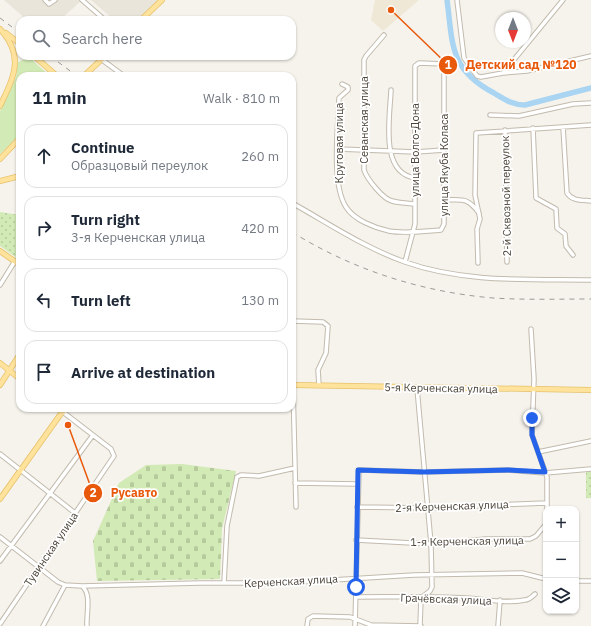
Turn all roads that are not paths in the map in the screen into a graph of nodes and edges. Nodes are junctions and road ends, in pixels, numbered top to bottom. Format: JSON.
{"nodes":[{"id":1,"x":45,"y":0,"type":"edge"},
{"id":2,"x":55,"y":0,"type":"edge"},
{"id":3,"x":82,"y":0,"type":"edge"},
{"id":4,"x":162,"y":0,"type":"edge"},
{"id":5,"x":457,"y":0,"type":"edge"},
{"id":6,"x":563,"y":0,"type":"edge"},
{"id":7,"x":100,"y":16,"type":"edge"},
{"id":8,"x":145,"y":16,"type":"edge"},
{"id":9,"x":0,"y":28,"type":"edge"},
{"id":10,"x":384,"y":35,"type":"dead end"},
{"id":11,"x":16,"y":41,"type":"edge"},
{"id":12,"x":591,"y":56,"type":"edge"},
{"id":13,"x":39,"y":60,"type":"edge"},
{"id":14,"x":101,"y":60,"type":"edge"},
{"id":15,"x":105,"y":60,"type":"edge"},
{"id":16,"x":444,"y":64,"type":"dead end"},
{"id":17,"x":444,"y":70,"type":"dead end"},
{"id":18,"x":52,"y":72,"type":"edge"},
{"id":19,"x":88,"y":72,"type":"edge"},
{"id":20,"x":119,"y":72,"type":"edge"},
{"id":21,"x":502,"y":73,"type":"junction"},
{"id":22,"x":342,"y":84,"type":"dead end"},
{"id":23,"x":391,"y":90,"type":"dead end"},
{"id":24,"x":591,"y":103,"type":"edge"},
{"id":25,"x":0,"y":106,"type":"edge"},
{"id":26,"x":490,"y":115,"type":"dead end"},
{"id":27,"x":591,"y":125,"type":"edge"},
{"id":28,"x":563,"y":127,"type":"junction"},
{"id":29,"x":533,"y":128,"type":"junction"},
{"id":30,"x":505,"y":130,"type":"junction"},
{"id":31,"x":16,"y":142,"type":"edge"},
{"id":32,"x":338,"y":149,"type":"junction"},
{"id":33,"x":365,"y":149,"type":"junction"},
{"id":34,"x":444,"y":150,"type":"junction"},
{"id":35,"x":391,"y":151,"type":"junction"},
{"id":36,"x":416,"y":152,"type":"junction"},
{"id":37,"x":1,"y":157,"type":"edge"},
{"id":38,"x":16,"y":177,"type":"edge"},
{"id":39,"x":416,"y":178,"type":"junction"},
{"id":40,"x":0,"y":181,"type":"edge"},
{"id":41,"x":444,"y":200,"type":"junction"},
{"id":42,"x":591,"y":200,"type":"edge"},
{"id":43,"x":296,"y":204,"type":"edge"},
{"id":44,"x":415,"y":204,"type":"junction"},
{"id":45,"x":480,"y":214,"type":"junction"},
{"id":46,"x":413,"y":232,"type":"junction"},
{"id":47,"x":0,"y":251,"type":"edge"},
{"id":48,"x":573,"y":255,"type":"dead end"},
{"id":49,"x":15,"y":261,"type":"joint"},
{"id":50,"x":405,"y":262,"type":"junction"},
{"id":51,"x":507,"y":262,"type":"dead end"},
{"id":52,"x":478,"y":263,"type":"dead end"},
{"id":53,"x":591,"y":280,"type":"edge"},
{"id":54,"x":0,"y":284,"type":"edge"},
{"id":55,"x":296,"y":321,"type":"edge"},
{"id":56,"x":531,"y":329,"type":"dead end"},
{"id":57,"x":16,"y":359,"type":"edge"},
{"id":58,"x":0,"y":364,"type":"edge"},
{"id":59,"x":8,"y":370,"type":"junction"},
{"id":60,"x":16,"y":376,"type":"edge"},
{"id":61,"x":0,"y":385,"type":"edge"},
{"id":62,"x":296,"y":385,"type":"edge"},
{"id":63,"x":319,"y":385,"type":"junction"},
{"id":64,"x":417,"y":388,"type":"junction"},
{"id":65,"x":533,"y":389,"type":"junction"},
{"id":66,"x":591,"y":390,"type":"edge"},
{"id":67,"x":63,"y":412,"type":"edge"},
{"id":68,"x":66,"y":412,"type":"edge"},
{"id":69,"x":293,"y":412,"type":"edge"},
{"id":70,"x":93,"y":435,"type":"junction"},
{"id":71,"x":591,"y":441,"type":"edge"},
{"id":72,"x":538,"y":452,"type":"junction"},
{"id":73,"x":0,"y":454,"type":"edge"},
{"id":74,"x":294,"y":468,"type":"junction"},
{"id":75,"x":591,"y":469,"type":"edge"},
{"id":76,"x":21,"y":471,"type":"junction"},
{"id":77,"x":424,"y":472,"type":"junction"},
{"id":78,"x":545,"y":472,"type":"junction"},
{"id":79,"x":295,"y":483,"type":"junction"},
{"id":80,"x":357,"y":484,"type":"junction"},
{"id":81,"x":50,"y":492,"type":"junction"},
{"id":82,"x":0,"y":499,"type":"edge"},
{"id":83,"x":546,"y":503,"type":"junction"},
{"id":84,"x":546,"y":506,"type":"edge"},
{"id":85,"x":296,"y":507,"type":"dead end"},
{"id":86,"x":357,"y":507,"type":"junction"},
{"id":87,"x":428,"y":508,"type":"junction"},
{"id":88,"x":75,"y":513,"type":"junction"},
{"id":89,"x":543,"y":528,"type":"edge"},
{"id":90,"x":0,"y":537,"type":"edge"},
{"id":91,"x":356,"y":540,"type":"junction"},
{"id":92,"x":431,"y":544,"type":"junction"},
{"id":93,"x":11,"y":546,"type":"junction"},
{"id":94,"x":0,"y":561,"type":"edge"},
{"id":95,"x":39,"y":567,"type":"junction"},
{"id":96,"x":432,"y":576,"type":"junction"},
{"id":97,"x":356,"y":578,"type":"junction"},
{"id":98,"x":543,"y":578,"type":"edge"},
{"id":99,"x":579,"y":581,"type":"edge"},
{"id":100,"x":591,"y":582,"type":"edge"},
{"id":101,"x":224,"y":583,"type":"junction"},
{"id":102,"x":64,"y":585,"type":"junction"},
{"id":103,"x":82,"y":586,"type":"junction"},
{"id":104,"x":535,"y":594,"type":"dead end"},
{"id":105,"x":356,"y":597,"type":"junction"},
{"id":106,"x":421,"y":598,"type":"junction"},
{"id":107,"x":500,"y":600,"type":"junction"},
{"id":108,"x":355,"y":619,"type":"junction"},
{"id":109,"x":0,"y":625,"type":"edge"},
{"id":110,"x":43,"y":626,"type":"edge"},
{"id":111,"x":88,"y":626,"type":"edge"},
{"id":112,"x":307,"y":626,"type":"edge"},
{"id":113,"x":355,"y":626,"type":"edge"},
{"id":114,"x":421,"y":626,"type":"edge"},
{"id":115,"x":498,"y":626,"type":"edge"}],
"edges":[{"from":1,"to":2,"type":"street"},
{"from":3,"to":7,"type":"street"},
{"from":4,"to":8,"type":"main road"},
{"from":5,"to":21,"type":"street"},
{"from":6,"to":21,"type":"street"},
{"from":9,"to":11,"type":"main road"},
{"from":9,"to":25,"type":"main road"},
{"from":10,"to":33,"type":"street","name":"Севанская улица"},
{"from":12,"to":21,"type":"street"},
{"from":13,"to":18,"type":"main road"},
{"from":14,"to":19,"type":"main road"},
{"from":15,"to":20,"type":"street"},
{"from":16,"to":36,"type":"street","name":"улица Волго-Дона"},
{"from":17,"to":34,"type":"street","name":"улица Якуба Коласа"},
{"from":22,"to":32,"type":"street","name":"Круговая улица"},
{"from":23,"to":35,"type":"street"},
{"from":24,"to":26,"type":"street"},
{"from":27,"to":28,"type":"street"},
{"from":28,"to":29,"type":"street"},
{"from":28,"to":42,"type":"street"},
{"from":29,"to":30,"type":"street"},
{"from":29,"to":48,"type":"street"},
{"from":30,"to":45,"type":"street"},
{"from":30,"to":51,"type":"street","name":"2-й Сквозной переулок"},
{"from":31,"to":37,"type":"main road"},
{"from":32,"to":33,"type":"street"},
{"from":32,"to":46,"type":"street","name":"Круговая улица"},
{"from":33,"to":35,"type":"street"},
{"from":33,"to":44,"type":"street","name":"Севанская улица"},
{"from":34,"to":36,"type":"street"},
{"from":34,"to":41,"type":"street","name":"улица Якуба Коласа"},
{"from":35,"to":36,"type":"street"},
{"from":35,"to":39,"type":"street"},
{"from":36,"to":39,"type":"street","name":"улица Волго-Дона"},
{"from":38,"to":40,"type":"main road"},
{"from":39,"to":44,"type":"street","name":"улица Волго-Дона"},
{"from":41,"to":45,"type":"street"},
{"from":41,"to":46,"type":"street","name":"улица Якуба Коласа"},
{"from":43,"to":50,"type":"street"},
{"from":44,"to":46,"type":"street","name":"улица Волго-Дона"},
{"from":45,"to":52,"type":"street"},
{"from":46,"to":50,"type":"street","name":"улица Волго-Дона"},
{"from":47,"to":49,"type":"main road"},
{"from":49,"to":54,"type":"street"},
{"from":50,"to":53,"type":"street"},
{"from":55,"to":63,"type":"street"},
{"from":56,"to":65,"type":"street"},
{"from":57,"to":59,"type":"main road"},
{"from":58,"to":59,"type":"main road"},
{"from":59,"to":60,"type":"main road"},
{"from":59,"to":61,"type":"main road"},
{"from":62,"to":63,"type":"main road","name":"5-я Керченская улица"},
{"from":63,"to":64,"type":"main road","name":"5-я Керченская улица"},
{"from":64,"to":65,"type":"main road","name":"5-я Керченская улица"},
{"from":64,"to":77,"type":"street"},
{"from":65,"to":66,"type":"main road","name":"5-я Керченская улица"},
{"from":65,"to":72,"type":"street"},
{"from":67,"to":76,"type":"main road"},
{"from":68,"to":70,"type":"street"},
{"from":69,"to":74,"type":"street"},
{"from":70,"to":81,"type":"street"},
{"from":70,"to":88,"type":"street","name":"Тувинская улица"},
{"from":71,"to":72,"type":"street"},
{"from":72,"to":78,"type":"street"},
{"from":73,"to":76,"type":"street"},
{"from":74,"to":79,"type":"street"},
{"from":74,"to":101,"type":"street"},
{"from":75,"to":78,"type":"street"},
{"from":76,"to":81,"type":"street"},
{"from":76,"to":82,"type":"main road"},
{"from":77,"to":78,"type":"street"},
{"from":77,"to":80,"type":"street"},
{"from":77,"to":87,"type":"street"},
{"from":78,"to":83,"type":"street"},
{"from":79,"to":80,"type":"street"},
{"from":79,"to":85,"type":"street"},
{"from":80,"to":86,"type":"street"},
{"from":81,"to":88,"type":"street"},
{"from":81,"to":93,"type":"street"},
{"from":83,"to":84,"type":"street"},
{"from":83,"to":87,"type":"street","name":"2-я Керченская улица"},
{"from":86,"to":87,"type":"street","name":"2-я Керченская улица"},
{"from":86,"to":91,"type":"street"},
{"from":87,"to":92,"type":"street"},
{"from":88,"to":95,"type":"street","name":"Тувинская улица"},
{"from":89,"to":92,"type":"street","name":"1-я Керченская улица"},
{"from":90,"to":93,"type":"street"},
{"from":91,"to":92,"type":"street","name":"1-я Керченская улица"},
{"from":91,"to":97,"type":"street"},
{"from":92,"to":96,"type":"street"},
{"from":93,"to":94,"type":"street"},
{"from":93,"to":95,"type":"street"},
{"from":95,"to":102,"type":"street"},
{"from":95,"to":109,"type":"street","name":"Тувинская улица"},
{"from":96,"to":97,"type":"street","name":"Керченская улица"},
{"from":96,"to":98,"type":"street","name":"Керченская улица"},
{"from":96,"to":106,"type":"street"},
{"from":97,"to":101,"type":"street","name":"Керченская улица"},
{"from":97,"to":105,"type":"street"},
{"from":99,"to":100,"type":"street"},
{"from":101,"to":103,"type":"street","name":"Керченская улица"},
{"from":102,"to":103,"type":"street","name":"Керченская улица"},
{"from":102,"to":110,"type":"street"},
{"from":103,"to":111,"type":"street"},
{"from":104,"to":107,"type":"street","name":"Грачёвская улица"},
{"from":105,"to":106,"type":"street","name":"Грачёвская улица"},
{"from":105,"to":108,"type":"street"},
{"from":106,"to":107,"type":"street","name":"Грачёвская улица"},
{"from":106,"to":114,"type":"street"},
{"from":107,"to":115,"type":"street"},
{"from":108,"to":112,"type":"street"},
{"from":108,"to":113,"type":"street"},
{"from":108,"to":114,"type":"street"}]}
